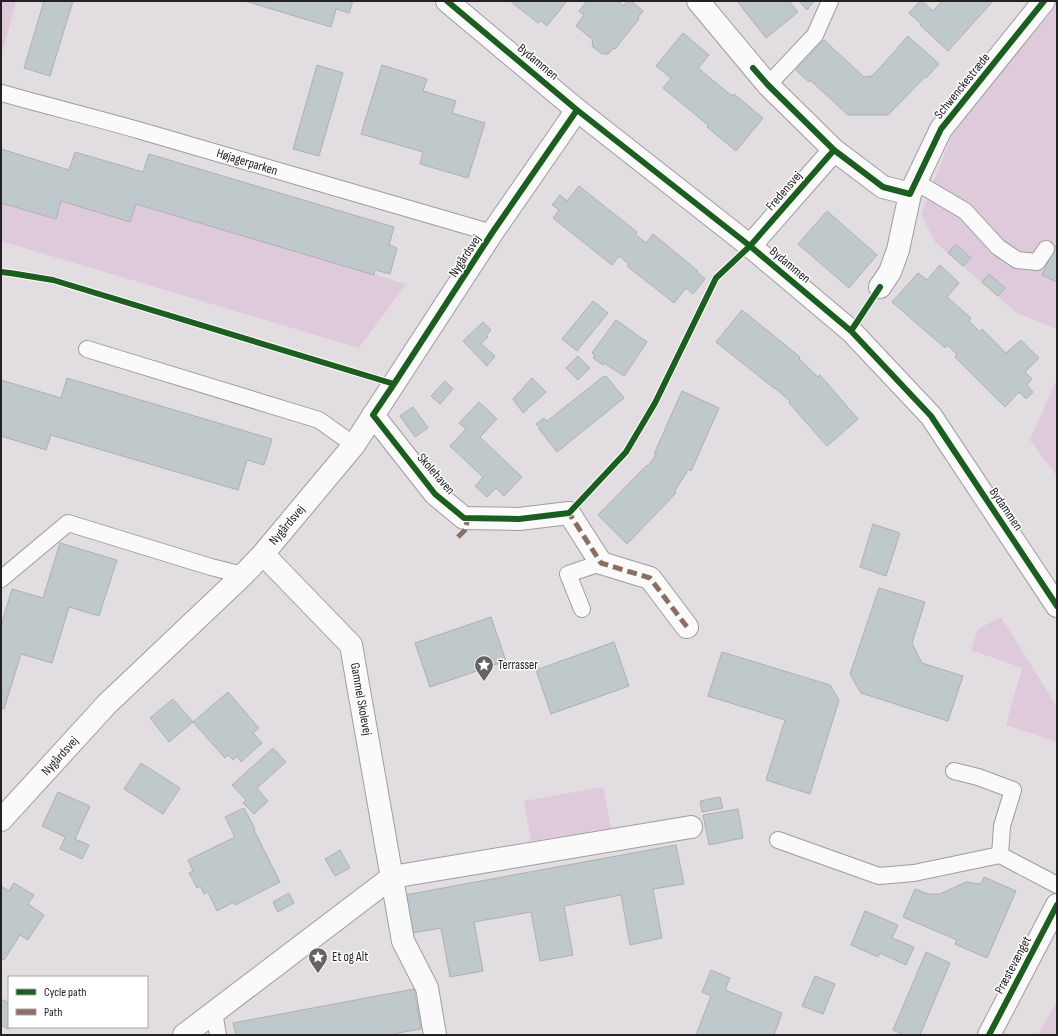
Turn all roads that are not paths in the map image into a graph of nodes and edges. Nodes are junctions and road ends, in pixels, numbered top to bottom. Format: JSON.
{"nodes":[{"id":1,"x":447,"y":1,"type":"edge"},
{"id":2,"x":698,"y":1,"type":"edge"},
{"id":3,"x":830,"y":1,"type":"edge"},
{"id":4,"x":1044,"y":1,"type":"edge"},
{"id":5,"x":768,"y":85,"type":"junction"},
{"id":6,"x":1,"y":93,"type":"edge"},
{"id":7,"x":577,"y":110,"type":"junction"},
{"id":8,"x":834,"y":150,"type":"junction"},
{"id":9,"x":913,"y":188,"type":"junction"},
{"id":10,"x":492,"y":233,"type":"junction"},
{"id":11,"x":750,"y":246,"type":"junction"},
{"id":12,"x":1046,"y":249,"type":"dead end"},
{"id":13,"x":880,"y":287,"type":"dead end"},
{"id":14,"x":86,"y":348,"type":"dead end"},
{"id":15,"x":373,"y":415,"type":"junction"},
{"id":16,"x":354,"y":445,"type":"junction"},
{"id":17,"x":263,"y":554,"type":"junction"},
{"id":18,"x":601,"y":563,"type":"junction"},
{"id":19,"x":243,"y":575,"type":"junction"},
{"id":20,"x":1,"y":579,"type":"edge"},
{"id":21,"x":1057,"y":606,"type":"edge"},
{"id":22,"x":582,"y":609,"type":"dead end"},
{"id":23,"x":687,"y":627,"type":"dead end"},
{"id":24,"x":954,"y":771,"type":"dead end"},
{"id":25,"x":1,"y":820,"type":"edge"},
{"id":26,"x":691,"y":827,"type":"dead end"},
{"id":27,"x":778,"y":840,"type":"dead end"},
{"id":28,"x":1000,"y":855,"type":"junction"},
{"id":29,"x":392,"y":877,"type":"junction"},
{"id":30,"x":1057,"y":885,"type":"edge"},
{"id":31,"x":1057,"y":904,"type":"edge"},
{"id":32,"x":214,"y":1013,"type":"junction"},
{"id":33,"x":184,"y":1035,"type":"edge"},
{"id":34,"x":218,"y":1035,"type":"edge"},
{"id":35,"x":435,"y":1035,"type":"edge"},
{"id":36,"x":989,"y":1035,"type":"edge"}],
"edges":[{"from":1,"to":7,"type":"street","name":"Bydammen"},
{"from":2,"to":5,"type":"street"},
{"from":3,"to":5,"type":"lane"},
{"from":4,"to":9,"type":"street","name":"Schwenckestræde"},
{"from":5,"to":8,"type":"street"},
{"from":6,"to":10,"type":"lane","name":"Højagerparken"},
{"from":7,"to":10,"type":"street","name":"Nygårdsvej"},
{"from":7,"to":11,"type":"street","name":"Bydammen"},
{"from":8,"to":9,"type":"street"},
{"from":8,"to":11,"type":"street","name":"Fredensvej"},
{"from":9,"to":12,"type":"lane"},
{"from":9,"to":13,"type":"street","name":"Schwenckestræde"},
{"from":10,"to":15,"type":"street","name":"Nygårdsvej"},
{"from":11,"to":21,"type":"street","name":"Bydammen"},
{"from":14,"to":16,"type":"lane"},
{"from":15,"to":16,"type":"street","name":"Nygårdsvej"},
{"from":15,"to":18,"type":"street","name":"Skolehaven"},
{"from":16,"to":17,"type":"street","name":"Nygårdsvej"},
{"from":17,"to":19,"type":"street","name":"Nygårdsvej"},
{"from":17,"to":29,"type":"street","name":"Gammel Skolevej"},
{"from":18,"to":22,"type":"lane"},
{"from":18,"to":23,"type":"street"},
{"from":19,"to":20,"type":"lane"},
{"from":19,"to":25,"type":"street","name":"Nygårdsvej"},
{"from":24,"to":28,"type":"lane"},
{"from":26,"to":29,"type":"street"},
{"from":27,"to":28,"type":"lane"},
{"from":28,"to":30,"type":"lane"},
{"from":29,"to":32,"type":"street"},
{"from":29,"to":35,"type":"street","name":"Gammel Skolevej"},
{"from":31,"to":36,"type":"street","name":"Præstevænget"},
{"from":32,"to":33,"type":"street"},
{"from":32,"to":34,"type":"lane"}]}
